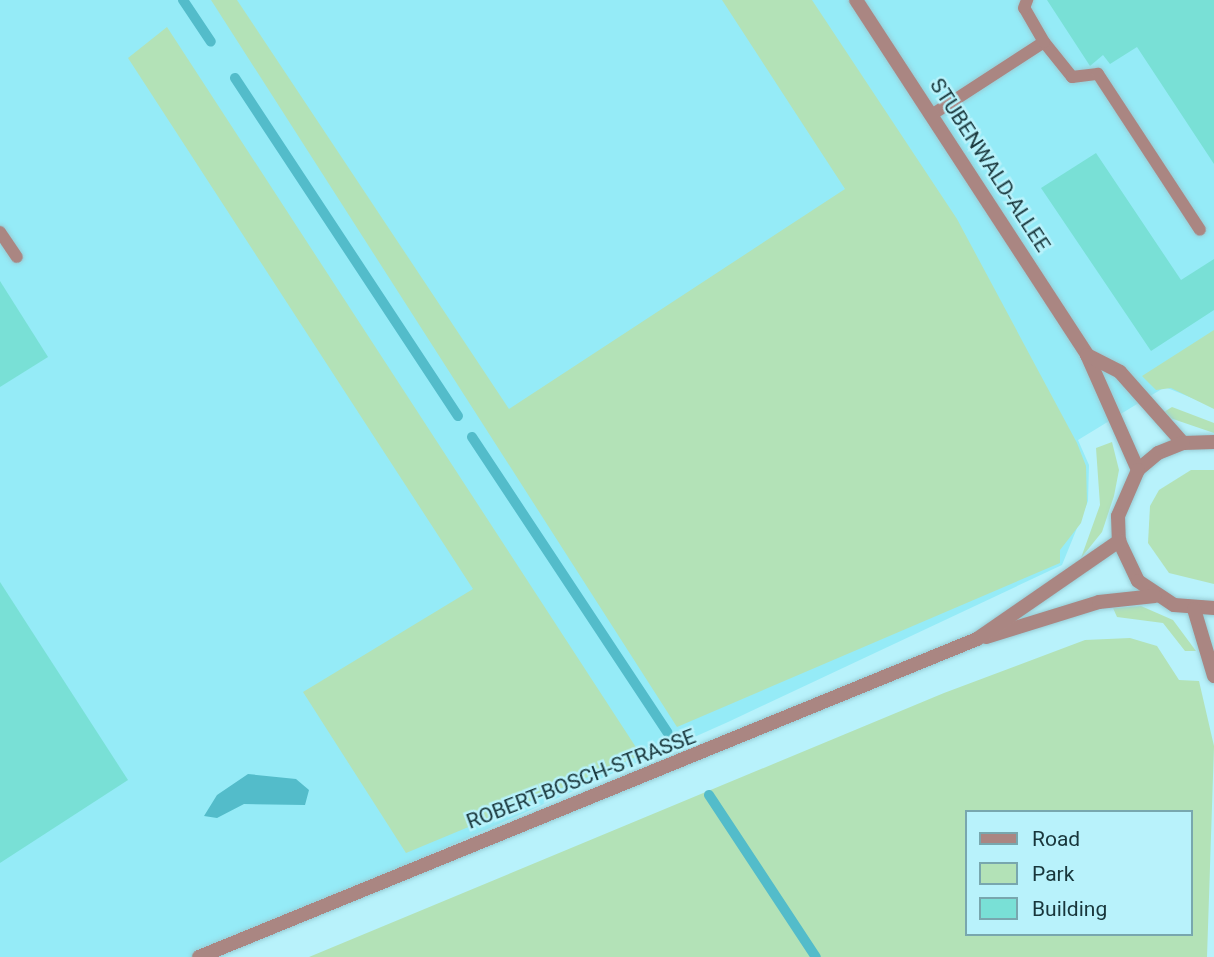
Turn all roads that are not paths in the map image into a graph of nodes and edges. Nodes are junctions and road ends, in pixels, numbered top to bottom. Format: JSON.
{"nodes":[{"id":1,"x":856,"y":0,"type":"edge"},
{"id":2,"x":1027,"y":0,"type":"edge"},
{"id":3,"x":1044,"y":42,"type":"junction"},
{"id":4,"x":933,"y":114,"type":"junction"},
{"id":5,"x":1200,"y":230,"type":"dead end"},
{"id":6,"x":0,"y":232,"type":"edge"},
{"id":7,"x":17,"y":257,"type":"dead end"},
{"id":8,"x":1087,"y":355,"type":"junction"},
{"id":9,"x":1214,"y":442,"type":"edge"},
{"id":10,"x":1183,"y":443,"type":"junction"},
{"id":11,"x":1138,"y":470,"type":"junction"},
{"id":12,"x":1119,"y":541,"type":"junction"},
{"id":13,"x":1155,"y":596,"type":"junction"},
{"id":14,"x":1214,"y":608,"type":"edge"},
{"id":15,"x":1194,"y":609,"type":"junction"},
{"id":16,"x":977,"y":639,"type":"junction"},
{"id":17,"x":1214,"y":676,"type":"edge"},
{"id":18,"x":199,"y":957,"type":"edge"}],
"edges":[{"from":1,"to":4,"type":"street","name":"STUBENWALD-ALLEE"},
{"from":2,"to":3,"type":"lane"},
{"from":3,"to":4,"type":"lane"},
{"from":3,"to":5,"type":"lane"},
{"from":4,"to":8,"type":"street","name":"STUBENWALD-ALLEE"},
{"from":6,"to":7,"type":"lane"},
{"from":8,"to":10,"type":"street"},
{"from":8,"to":11,"type":"street","name":"STUBENWALD-ALLEE"},
{"from":9,"to":10,"type":"street"},
{"from":10,"to":11,"type":"street"},
{"from":11,"to":12,"type":"street"},
{"from":12,"to":13,"type":"street"},
{"from":12,"to":16,"type":"street","name":"ROBERT-BOSCH-STRASSE"},
{"from":13,"to":15,"type":"street","name":"ROBERT-BOSCH-STRASSE"},
{"from":13,"to":16,"type":"street","name":"ROBERT-BOSCH-STRASSE"},
{"from":14,"to":15,"type":"street","name":"ROBERT-BOSCH-STRASSE"},
{"from":15,"to":17,"type":"street"},
{"from":16,"to":18,"type":"street","name":"ROBERT-BOSCH-STRASSE"}]}
